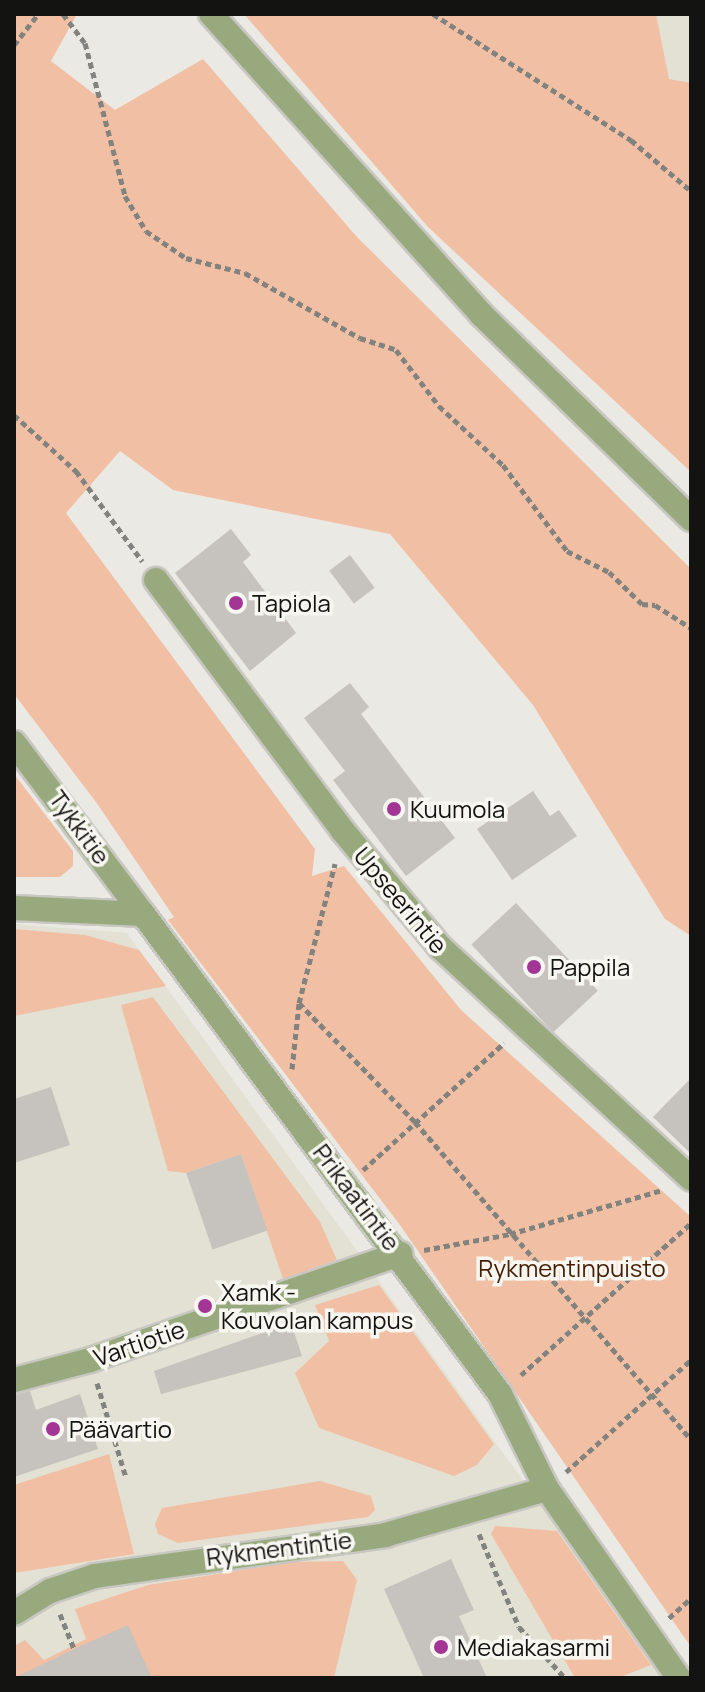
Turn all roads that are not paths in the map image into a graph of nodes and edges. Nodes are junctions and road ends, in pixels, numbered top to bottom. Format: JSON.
{"nodes":[{"id":1,"x":211,"y":14,"type":"edge"},
{"id":2,"x":691,"y":519,"type":"edge"},
{"id":3,"x":156,"y":580,"type":"road end"},
{"id":4,"x":14,"y":743,"type":"edge"},
{"id":5,"x":14,"y":908,"type":"edge"},
{"id":6,"x":143,"y":914,"type":"junction"},
{"id":7,"x":684,"y":1182,"type":"edge"},
{"id":8,"x":400,"y":1254,"type":"junction"},
{"id":9,"x":14,"y":1380,"type":"edge"},
{"id":10,"x":547,"y":1489,"type":"junction"},
{"id":11,"x":14,"y":1613,"type":"edge"},
{"id":12,"x":679,"y":1678,"type":"edge"}],
"edges":[{"from":1,"to":2,"type":"street"},
{"from":3,"to":7,"type":"street","name":"Upseerintie"},
{"from":4,"to":6,"type":"street","name":"Tykkitie"},
{"from":5,"to":6,"type":"street"},
{"from":6,"to":8,"type":"street","name":"Prikaatintie"},
{"from":8,"to":9,"type":"street","name":"Vartiotie"},
{"from":8,"to":10,"type":"street","name":"Prikaatintie"},
{"from":10,"to":11,"type":"street","name":"Rykmentintie"},
{"from":10,"to":12,"type":"street","name":"Prikaatintie"}]}
